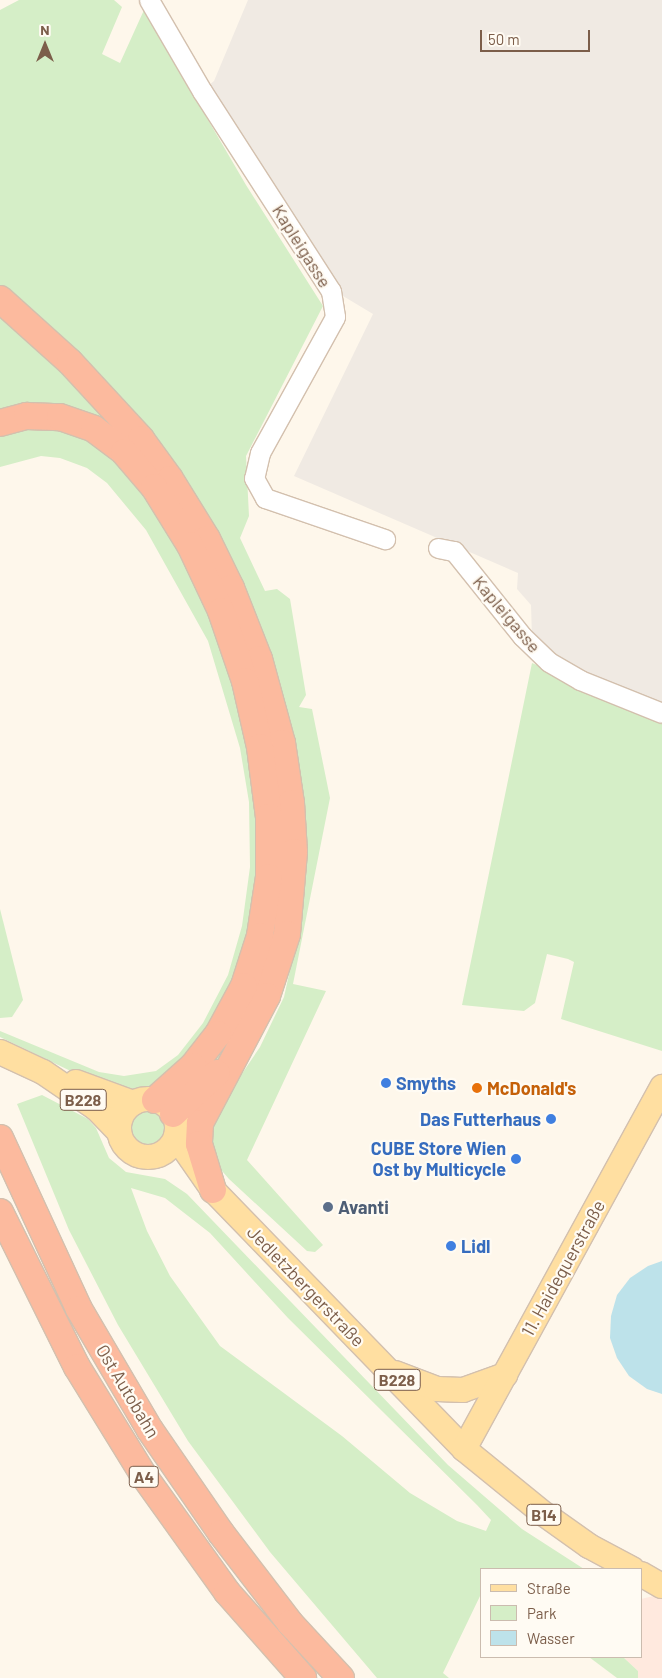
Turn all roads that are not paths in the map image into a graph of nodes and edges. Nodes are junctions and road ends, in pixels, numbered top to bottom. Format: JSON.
{"nodes":[{"id":1,"x":149,"y":0,"type":"edge"},
{"id":2,"x":0,"y":299,"type":"edge"},
{"id":3,"x":0,"y":423,"type":"edge"},
{"id":4,"x":385,"y":539,"type":"dead end"},
{"id":5,"x":438,"y":548,"type":"dead end"},
{"id":6,"x":662,"y":713,"type":"edge"},
{"id":7,"x":238,"y":1051,"type":"junction"},
{"id":8,"x":0,"y":1052,"type":"edge"},
{"id":9,"x":42,"y":1072,"type":"junction"},
{"id":10,"x":662,"y":1087,"type":"edge"},
{"id":11,"x":159,"y":1113,"type":"junction"},
{"id":12,"x":119,"y":1132,"type":"junction"},
{"id":13,"x":0,"y":1138,"type":"edge"},
{"id":14,"x":155,"y":1156,"type":"junction"},
{"id":15,"x":213,"y":1190,"type":"junction"},
{"id":16,"x":0,"y":1212,"type":"edge"},
{"id":17,"x":388,"y":1370,"type":"junction"},
{"id":18,"x":505,"y":1375,"type":"junction"},
{"id":19,"x":464,"y":1450,"type":"junction"},
{"id":20,"x":630,"y":1568,"type":"edge"},
{"id":21,"x":642,"y":1575,"type":"edge"},
{"id":22,"x":662,"y":1586,"type":"edge"},
{"id":23,"x":303,"y":1678,"type":"edge"},
{"id":24,"x":341,"y":1678,"type":"edge"}],
"edges":[{"from":1,"to":4,"type":"street","name":"Kapleigasse"},
{"from":2,"to":7,"type":"highway"},
{"from":3,"to":11,"type":"highway"},
{"from":5,"to":6,"type":"street","name":"Kapleigasse"},
{"from":7,"to":11,"type":"highway"},
{"from":7,"to":15,"type":"highway"},
{"from":8,"to":9,"type":"main road","number":"B228"},
{"from":9,"to":11,"type":"main road","number":"B228"},
{"from":9,"to":12,"type":"main road","number":"B228"},
{"from":10,"to":18,"type":"main road","name":"11. Haidequerstraße"},
{"from":11,"to":12,"type":"main road"},
{"from":11,"to":14,"type":"main road"},
{"from":11,"to":15,"type":"main road","name":"Jedletzbergerstraße","number":"B228"},
{"from":12,"to":14,"type":"main road"},
{"from":13,"to":24,"type":"highway","name":"Ost Autobahn","number":"A4"},
{"from":14,"to":15,"type":"main road","name":"Jedletzbergerstraße","number":"B228"},
{"from":15,"to":17,"type":"main road","name":"Jedletzbergerstraße","number":"B228"},
{"from":16,"to":23,"type":"highway","name":"Ost Autobahn","number":"A4"},
{"from":17,"to":18,"type":"main road","number":"B228"},
{"from":17,"to":19,"type":"main road","name":"Jedletzbergerstraße","number":"B228"},
{"from":18,"to":19,"type":"main road","name":"11. Haidequerstraße"},
{"from":19,"to":20,"type":"main road","name":"Jedletzbergerstraße","number":"B14"},
{"from":21,"to":22,"type":"main road"}]}
